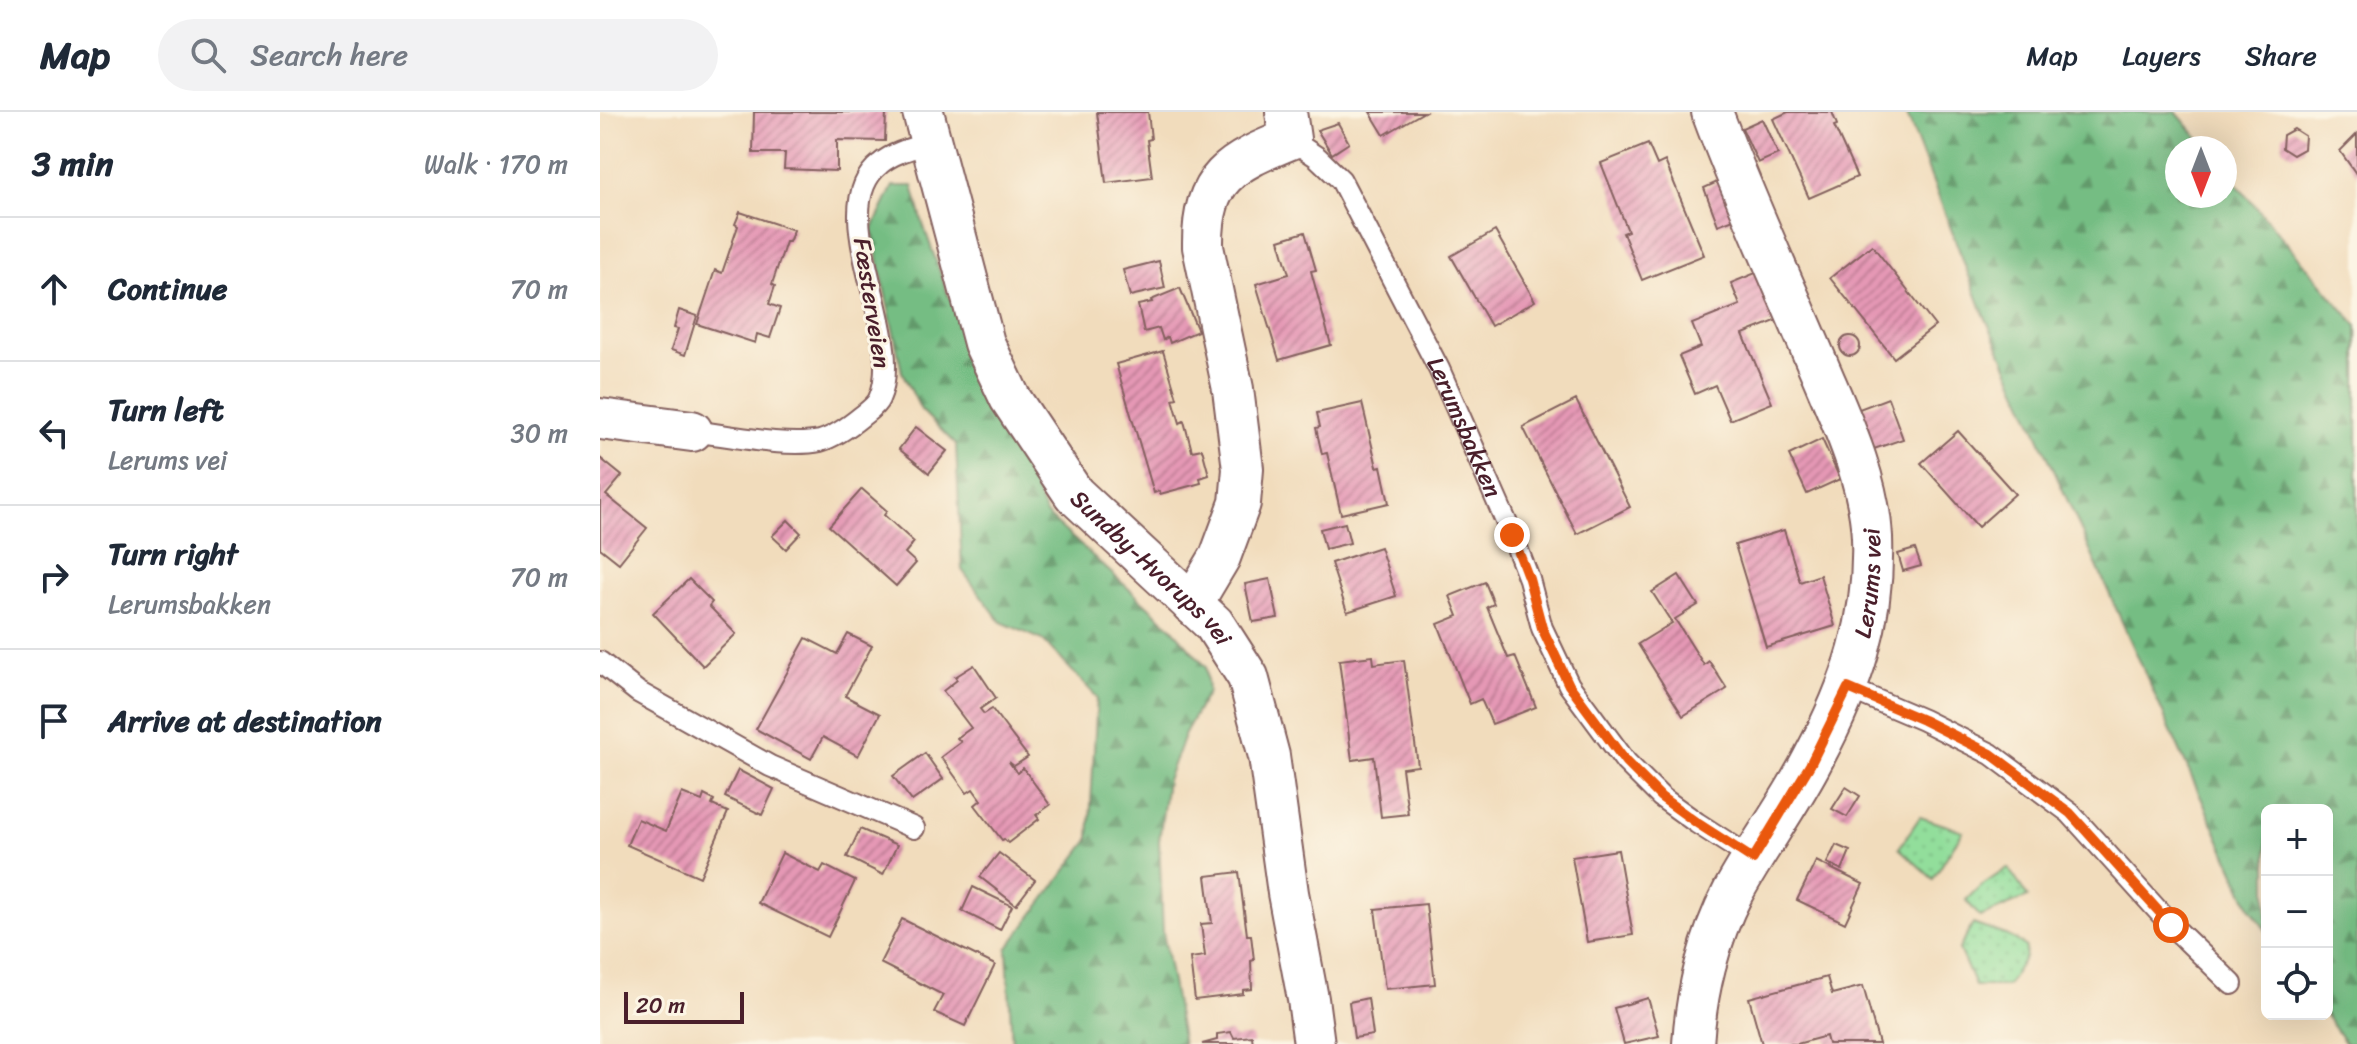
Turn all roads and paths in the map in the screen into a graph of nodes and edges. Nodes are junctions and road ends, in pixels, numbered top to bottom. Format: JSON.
{"nodes":[{"id":1,"x":1712,"y":112,"type":"edge"},
{"id":2,"x":1288,"y":126,"type":"edge"},
{"id":3,"x":927,"y":128,"type":"edge"},
{"id":4,"x":600,"y":419,"type":"edge"},
{"id":5,"x":692,"y":431,"type":"joint"},
{"id":6,"x":1192,"y":604,"type":"junction"},
{"id":7,"x":600,"y":662,"type":"edge"},
{"id":8,"x":1848,"y":688,"type":"junction"},
{"id":9,"x":914,"y":828,"type":"dead end"},
{"id":10,"x":1753,"y":859,"type":"junction"},
{"id":11,"x":2232,"y":984,"type":"dead end"},
{"id":12,"x":1314,"y":1044,"type":"edge"},
{"id":13,"x":1693,"y":1044,"type":"edge"}],
"edges":[{"from":1,"to":8,"type":"street","name":"Lerums vei"},
{"from":2,"to":6,"type":"street","name":"Lerumsbakken"},
{"from":2,"to":10,"type":"lane","name":"Lerumsbakken"},
{"from":3,"to":5,"type":"lane","name":"Fæsterveien"},
{"from":3,"to":6,"type":"street","name":"Sundby-Hvorups vei"},
{"from":4,"to":5,"type":"street","name":"Fæsterveien"},
{"from":6,"to":12,"type":"street","name":"Sundby-Hvorups vei"},
{"from":7,"to":9,"type":"lane"},
{"from":8,"to":10,"type":"street","name":"Lerums vei"},
{"from":8,"to":11,"type":"lane"},
{"from":10,"to":13,"type":"street","name":"Lerums vei"}]}
